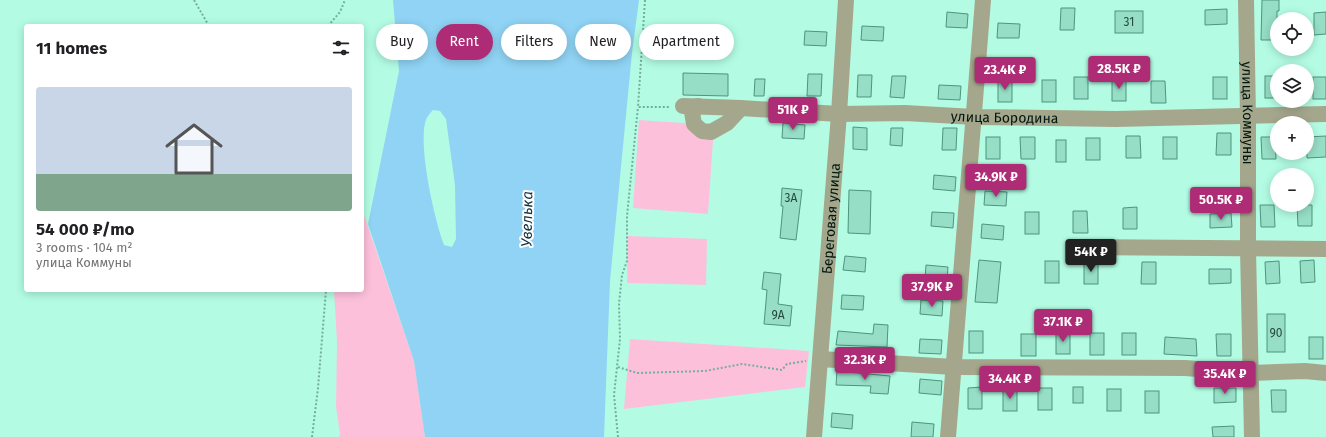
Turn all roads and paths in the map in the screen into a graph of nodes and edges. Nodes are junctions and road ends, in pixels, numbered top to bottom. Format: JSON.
{"nodes":[{"id":1,"x":194,"y":0,"type":"edge"},
{"id":2,"x":345,"y":0,"type":"edge"},
{"id":3,"x":645,"y":0,"type":"edge"},
{"id":4,"x":846,"y":0,"type":"edge"},
{"id":5,"x":983,"y":0,"type":"edge"},
{"id":6,"x":1246,"y":0,"type":"edge"},
{"id":7,"x":208,"y":24,"type":"edge"},
{"id":8,"x":330,"y":24,"type":"edge"},
{"id":9,"x":690,"y":106,"type":"junction"},
{"id":10,"x":638,"y":108,"type":"junction"},
{"id":11,"x":741,"y":108,"type":"junction"},
{"id":12,"x":840,"y":114,"type":"junction"},
{"id":13,"x":1326,"y":114,"type":"edge"},
{"id":14,"x":974,"y":117,"type":"junction"},
{"id":15,"x":1248,"y":117,"type":"junction"},
{"id":16,"x":1076,"y":247,"type":"dead end"},
{"id":17,"x":1248,"y":249,"type":"junction"},
{"id":18,"x":1326,"y":249,"type":"edge"},
{"id":19,"x":326,"y":292,"type":"edge"},
{"id":20,"x":820,"y":359,"type":"junction"},
{"id":21,"x":618,"y":367,"type":"junction"},
{"id":22,"x":954,"y":367,"type":"junction"},
{"id":23,"x":1251,"y":373,"type":"junction"},
{"id":24,"x":1326,"y":373,"type":"edge"},
{"id":25,"x":312,"y":437,"type":"edge"},
{"id":26,"x":618,"y":437,"type":"edge"},
{"id":27,"x":814,"y":437,"type":"edge"},
{"id":28,"x":948,"y":437,"type":"edge"},
{"id":29,"x":1252,"y":437,"type":"edge"}],
"edges":[{"from":1,"to":7,"type":"path"},
{"from":2,"to":8,"type":"path"},
{"from":3,"to":10,"type":"path"},
{"from":4,"to":12,"type":"street","name":"Береговая улица"},
{"from":5,"to":14,"type":"street"},
{"from":6,"to":15,"type":"street","name":"улица Коммуны"},
{"from":9,"to":10,"type":"path"},
{"from":9,"to":11,"type":"street","name":"улица Бородина"},
{"from":9,"to":11,"type":"street"},
{"from":10,"to":21,"type":"path"},
{"from":11,"to":12,"type":"street","name":"улица Бородина"},
{"from":12,"to":14,"type":"street","name":"улица Бородина"},
{"from":12,"to":20,"type":"street","name":"Береговая улица"},
{"from":13,"to":15,"type":"street","name":"улица Бородина"},
{"from":14,"to":15,"type":"street","name":"улица Бородина"},
{"from":14,"to":22,"type":"street"},
{"from":15,"to":17,"type":"street","name":"улица Коммуны"},
{"from":16,"to":17,"type":"street"},
{"from":17,"to":18,"type":"street"},
{"from":17,"to":23,"type":"street","name":"улица Коммуны"},
{"from":19,"to":25,"type":"path"},
{"from":20,"to":21,"type":"path"},
{"from":20,"to":22,"type":"street"},
{"from":20,"to":27,"type":"street","name":"Береговая улица"},
{"from":21,"to":26,"type":"path"},
{"from":22,"to":23,"type":"street"},
{"from":22,"to":28,"type":"street"},
{"from":23,"to":24,"type":"street"},
{"from":23,"to":29,"type":"street","name":"улица Коммуны"}]}
